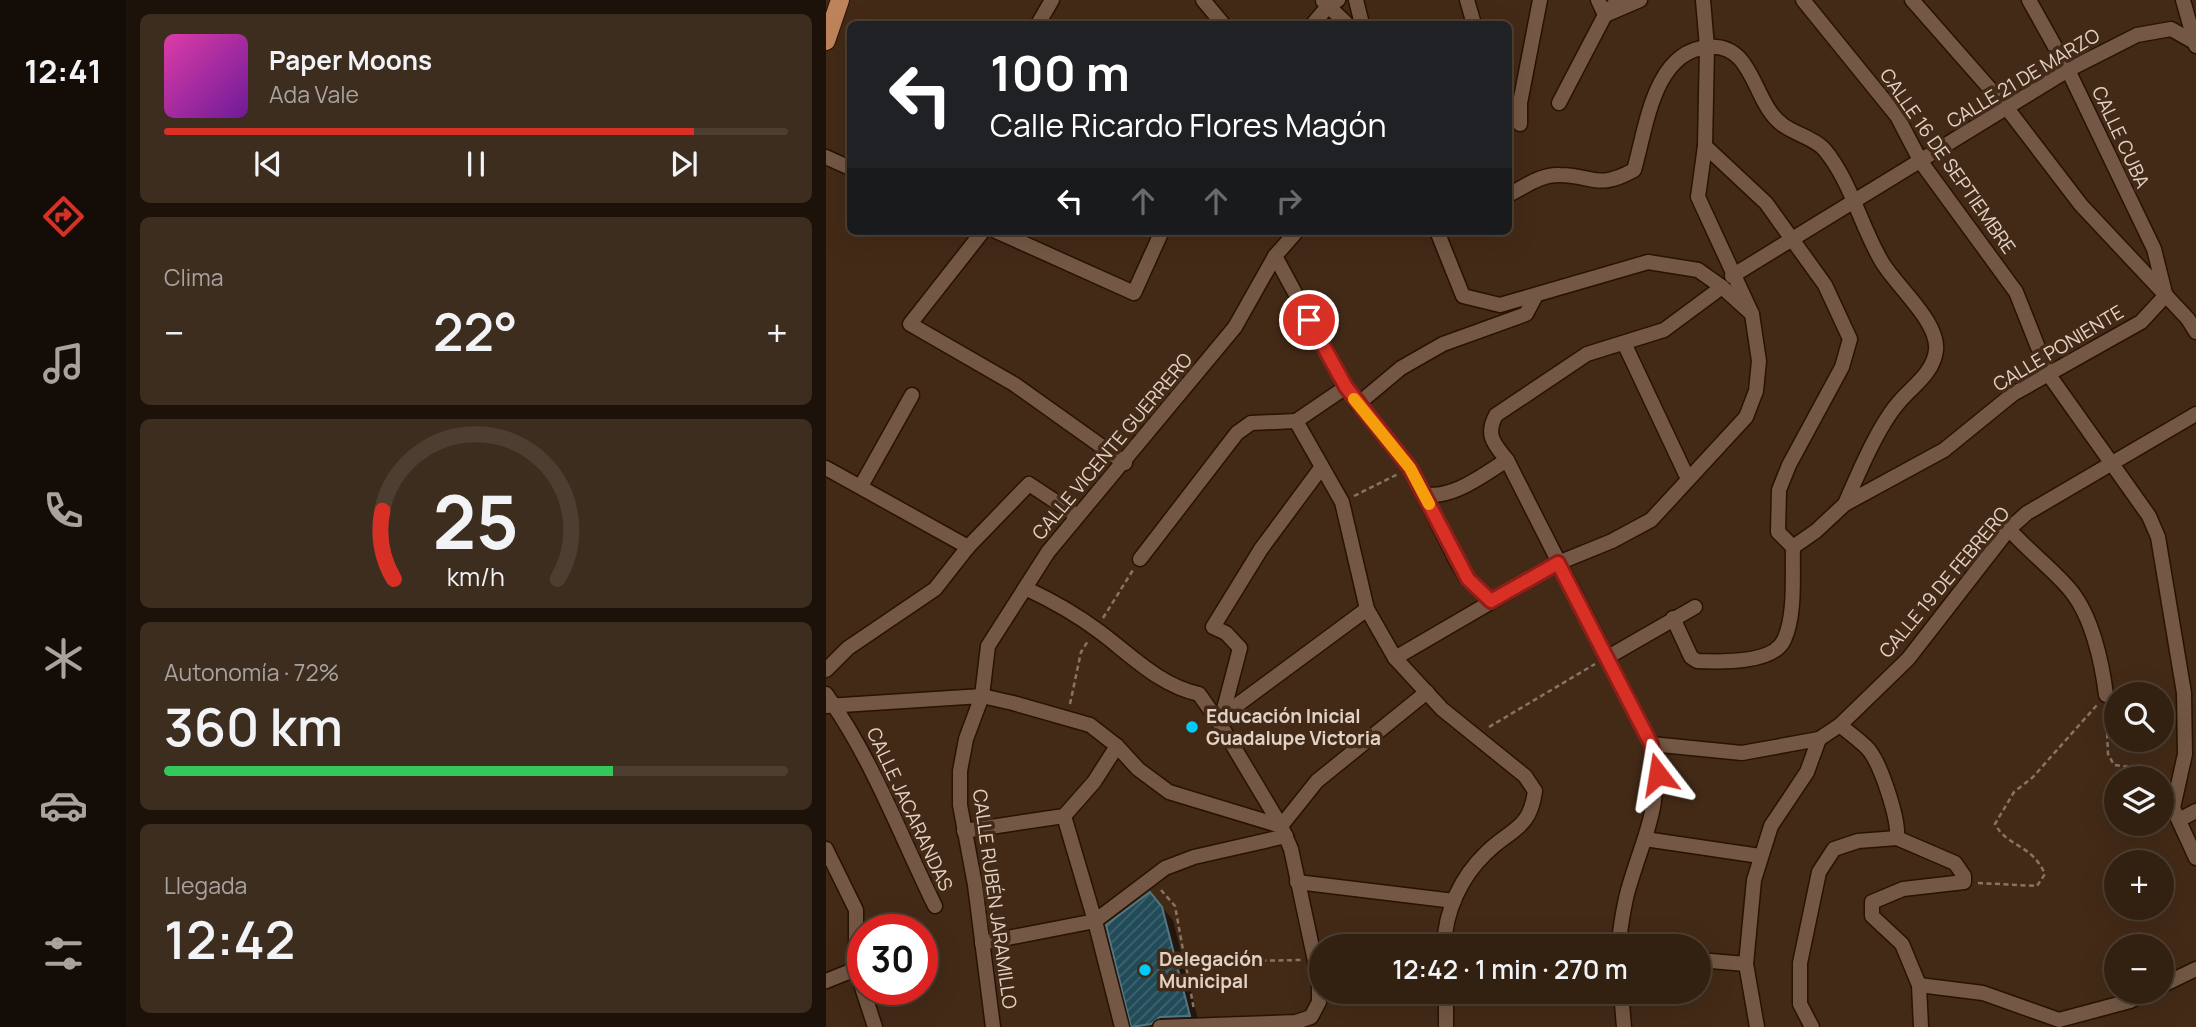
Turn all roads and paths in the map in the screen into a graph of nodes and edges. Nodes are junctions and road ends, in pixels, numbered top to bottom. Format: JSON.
{"nodes":[{"id":1,"x":840,"y":0,"type":"edge"},
{"id":2,"x":1052,"y":0,"type":"edge"},
{"id":3,"x":1203,"y":0,"type":"edge"},
{"id":4,"x":1356,"y":0,"type":"edge"},
{"id":5,"x":1467,"y":0,"type":"edge"},
{"id":6,"x":1539,"y":0,"type":"edge"},
{"id":7,"x":1598,"y":0,"type":"edge"},
{"id":8,"x":1618,"y":0,"type":"edge"},
{"id":9,"x":1640,"y":0,"type":"edge"},
{"id":10,"x":1703,"y":0,"type":"edge"},
{"id":11,"x":1803,"y":0,"type":"edge"},
{"id":12,"x":1912,"y":0,"type":"edge"},
{"id":13,"x":2029,"y":0,"type":"edge"},
{"id":14,"x":2183,"y":0,"type":"edge"},
{"id":15,"x":1330,"y":2,"type":"edge"},
{"id":16,"x":1605,"y":15,"type":"junction"},
{"id":17,"x":1040,"y":21,"type":"edge"},
{"id":18,"x":1220,"y":21,"type":"edge"},
{"id":19,"x":1315,"y":21,"type":"edge"},
{"id":20,"x":1345,"y":21,"type":"edge"},
{"id":21,"x":1361,"y":21,"type":"edge"},
{"id":22,"x":1473,"y":21,"type":"edge"},
{"id":23,"x":826,"y":41,"type":"edge"},
{"id":24,"x":2196,"y":44,"type":"edge"},
{"id":25,"x":1707,"y":47,"type":"junction"},
{"id":26,"x":2068,"y":70,"type":"junction"},
{"id":27,"x":1559,"y":103,"type":"dead end"},
{"id":28,"x":2006,"y":107,"type":"junction"},
{"id":29,"x":1520,"y":124,"type":"dead end"},
{"id":30,"x":1705,"y":146,"type":"junction"},
{"id":31,"x":826,"y":157,"type":"edge"},
{"id":32,"x":1921,"y":162,"type":"junction"},
{"id":33,"x":847,"y":167,"type":"edge"},
{"id":34,"x":1512,"y":193,"type":"edge"},
{"id":35,"x":1853,"y":200,"type":"junction"},
{"id":36,"x":980,"y":235,"type":"edge"},
{"id":37,"x":1005,"y":235,"type":"edge"},
{"id":38,"x":1160,"y":235,"type":"edge"},
{"id":39,"x":1293,"y":235,"type":"edge"},
{"id":40,"x":1439,"y":235,"type":"edge"},
{"id":41,"x":1790,"y":238,"type":"junction"},
{"id":42,"x":1275,"y":256,"type":"junction"},
{"id":43,"x":1727,"y":282,"type":"junction"},
{"id":44,"x":1536,"y":295,"type":"junction"},
{"id":45,"x":2166,"y":295,"type":"junction"},
{"id":46,"x":2196,"y":332,"type":"edge"},
{"id":47,"x":1624,"y":343,"type":"junction"},
{"id":48,"x":2049,"y":375,"type":"junction"},
{"id":49,"x":1346,"y":387,"type":"junction"},
{"id":50,"x":912,"y":395,"type":"dead end"},
{"id":51,"x":1358,"y":404,"type":"junction"},
{"id":52,"x":2196,"y":414,"type":"edge"},
{"id":53,"x":1296,"y":421,"type":"junction"},
{"id":54,"x":1507,"y":460,"type":"junction"},
{"id":55,"x":1125,"y":463,"type":"junction"},
{"id":56,"x":2113,"y":465,"type":"junction"},
{"id":57,"x":1321,"y":468,"type":"junction"},
{"id":58,"x":1410,"y":468,"type":"junction"},
{"id":59,"x":827,"y":472,"type":"edge"},
{"id":60,"x":1688,"y":479,"type":"junction"},
{"id":61,"x":861,"y":486,"type":"junction"},
{"id":62,"x":1424,"y":494,"type":"junction"},
{"id":63,"x":1342,"y":502,"type":"junction"},
{"id":64,"x":1845,"y":504,"type":"junction"},
{"id":65,"x":1076,"y":515,"type":"junction"},
{"id":66,"x":2009,"y":529,"type":"junction"},
{"id":67,"x":968,"y":547,"type":"junction"},
{"id":68,"x":1793,"y":547,"type":"junction"},
{"id":69,"x":1140,"y":559,"type":"dead end"},
{"id":70,"x":1558,"y":563,"type":"junction"},
{"id":71,"x":1025,"y":588,"type":"junction"},
{"id":72,"x":1491,"y":601,"type":"junction"},
{"id":73,"x":1695,"y":607,"type":"dead end"},
{"id":74,"x":1367,"y":610,"type":"junction"},
{"id":75,"x":1673,"y":618,"type":"junction"},
{"id":76,"x":1608,"y":657,"type":"junction"},
{"id":77,"x":1395,"y":658,"type":"junction"},
{"id":78,"x":826,"y":670,"type":"edge"},
{"id":79,"x":2104,"y":683,"type":"edge"},
{"id":80,"x":1427,"y":692,"type":"junction"},
{"id":81,"x":982,"y":696,"type":"junction"},
{"id":82,"x":2104,"y":697,"type":"edge"},
{"id":83,"x":828,"y":702,"type":"edge"},
{"id":84,"x":1222,"y":719,"type":"junction"},
{"id":85,"x":1840,"y":725,"type":"junction"},
{"id":86,"x":1475,"y":737,"type":"junction"},
{"id":87,"x":1819,"y":739,"type":"junction"},
{"id":88,"x":1651,"y":744,"type":"junction"},
{"id":89,"x":1117,"y":746,"type":"junction"},
{"id":90,"x":2108,"y":752,"type":"edge"},
{"id":91,"x":2122,"y":766,"type":"edge"},
{"id":92,"x":2196,"y":811,"type":"edge"},
{"id":93,"x":1064,"y":816,"type":"junction"},
{"id":94,"x":2179,"y":820,"type":"junction"},
{"id":95,"x":964,"y":831,"type":"junction"},
{"id":96,"x":1284,"y":831,"type":"junction"},
{"id":97,"x":1897,"y":838,"type":"junction"},
{"id":98,"x":1644,"y":839,"type":"junction"},
{"id":99,"x":826,"y":849,"type":"edge"},
{"id":100,"x":1760,"y":856,"type":"junction"},
{"id":101,"x":2196,"y":858,"type":"edge"},
{"id":102,"x":1152,"y":878,"type":"junction"},
{"id":103,"x":1297,"y":882,"type":"junction"},
{"id":104,"x":1964,"y":882,"type":"junction"},
{"id":105,"x":1454,"y":901,"type":"junction"},
{"id":106,"x":935,"y":906,"type":"dead end"},
{"id":107,"x":856,"y":914,"type":"edge"},
{"id":108,"x":1095,"y":920,"type":"junction"},
{"id":109,"x":1447,"y":934,"type":"edge"},
{"id":110,"x":1620,"y":934,"type":"edge"},
{"id":111,"x":1309,"y":936,"type":"edge"},
{"id":112,"x":982,"y":943,"type":"junction"},
{"id":113,"x":1309,"y":959,"type":"edge"},
{"id":114,"x":1711,"y":961,"type":"edge"},
{"id":115,"x":1185,"y":962,"type":"junction"},
{"id":116,"x":1746,"y":964,"type":"junction"},
{"id":117,"x":2196,"y":970,"type":"edge"},
{"id":118,"x":847,"y":973,"type":"edge"},
{"id":119,"x":2174,"y":980,"type":"edge"},
{"id":120,"x":826,"y":981,"type":"edge"},
{"id":121,"x":1919,"y":985,"type":"junction"},
{"id":122,"x":1318,"y":1004,"type":"edge"},
{"id":123,"x":1446,"y":1004,"type":"edge"},
{"id":124,"x":1622,"y":1004,"type":"edge"},
{"id":125,"x":2119,"y":1004,"type":"edge"},
{"id":126,"x":868,"y":1005,"type":"edge"},
{"id":127,"x":1268,"y":1024,"type":"edge"},
{"id":128,"x":1187,"y":1025,"type":"edge"},
{"id":129,"x":875,"y":1027,"type":"edge"},
{"id":130,"x":993,"y":1027,"type":"edge"},
{"id":131,"x":1122,"y":1027,"type":"edge"},
{"id":132,"x":1160,"y":1027,"type":"edge"},
{"id":133,"x":1446,"y":1027,"type":"edge"},
{"id":134,"x":1624,"y":1027,"type":"edge"},
{"id":135,"x":1757,"y":1027,"type":"edge"},
{"id":136,"x":1812,"y":1027,"type":"edge"},
{"id":137,"x":1921,"y":1027,"type":"edge"}],
"edges":[{"from":1,"to":23,"type":"main road"},
{"from":2,"to":17,"type":"street"},
{"from":3,"to":18,"type":"street"},
{"from":4,"to":21,"type":"street"},
{"from":5,"to":22,"type":"street"},
{"from":6,"to":29,"type":"street"},
{"from":7,"to":16,"type":"street"},
{"from":8,"to":16,"type":"street"},
{"from":9,"to":16,"type":"street"},
{"from":10,"to":25,"type":"street"},
{"from":11,"to":32,"type":"street","name":"CALLE 16 DE SEPTIEMBRE"},
{"from":12,"to":28,"type":"street"},
{"from":13,"to":26,"type":"street","name":"CALLE CUBA"},
{"from":14,"to":24,"type":"street"},
{"from":15,"to":19,"type":"street"},
{"from":15,"to":20,"type":"street"},
{"from":16,"to":27,"type":"street"},
{"from":24,"to":26,"type":"street","name":"CALLE 21 DE MARZO"},
{"from":25,"to":30,"type":"street"},
{"from":25,"to":34,"type":"street"},
{"from":25,"to":35,"type":"street"},
{"from":26,"to":28,"type":"street","name":"CALLE 21 DE MARZO"},
{"from":26,"to":45,"type":"street","name":"CALLE CUBA"},
{"from":28,"to":32,"type":"street","name":"CALLE 21 DE MARZO"},
{"from":28,"to":45,"type":"street"},
{"from":30,"to":41,"type":"street"},
{"from":30,"to":43,"type":"street"},
{"from":31,"to":33,"type":"street"},
{"from":32,"to":35,"type":"street","name":"CALLE 21 DE MARZO"},
{"from":32,"to":48,"type":"street","name":"CALLE 16 DE SEPTIEMBRE"},
{"from":35,"to":41,"type":"street","name":"CALLE 21 DE MARZO"},
{"from":35,"to":64,"type":"street"},
{"from":36,"to":55,"type":"street"},
{"from":37,"to":38,"type":"street"},
{"from":39,"to":42,"type":"street","name":"CALLE VICENTE GUERRERO"},
{"from":40,"to":44,"type":"street"},
{"from":41,"to":43,"type":"street","name":"CALLE 21 DE MARZO"},
{"from":41,"to":68,"type":"street"},
{"from":42,"to":49,"type":"street"},
{"from":42,"to":55,"type":"street","name":"CALLE VICENTE GUERRERO"},
{"from":43,"to":44,"type":"street"},
{"from":43,"to":47,"type":"street","name":"CALLE 21 DE MARZO"},
{"from":43,"to":60,"type":"street"},
{"from":44,"to":51,"type":"street"},
{"from":45,"to":46,"type":"street"},
{"from":45,"to":48,"type":"street","name":"CALLE PONIENTE"},
{"from":47,"to":54,"type":"street","name":"CALLE 21 DE MARZO"},
{"from":47,"to":60,"type":"street"},
{"from":48,"to":56,"type":"street","name":"CALLE 16 DE SEPTIEMBRE"},
{"from":48,"to":64,"type":"street","name":"CALLE PONIENTE"},
{"from":49,"to":51,"type":"street"},
{"from":49,"to":53,"type":"street"},
{"from":50,"to":61,"type":"street"},
{"from":51,"to":58,"type":"street"},
{"from":52,"to":56,"type":"street","name":"CALLE 19 DE FEBRERO"},
{"from":53,"to":57,"type":"street"},
{"from":53,"to":69,"type":"street"},
{"from":54,"to":62,"type":"street"},
{"from":54,"to":70,"type":"street"},
{"from":55,"to":65,"type":"street","name":"CALLE VICENTE GUERRERO"},
{"from":56,"to":66,"type":"street","name":"CALLE 19 DE FEBRERO"},
{"from":56,"to":94,"type":"street","name":"CALLE 16 DE SEPTIEMBRE"},
{"from":57,"to":63,"type":"street"},
{"from":57,"to":84,"type":"street"},
{"from":58,"to":62,"type":"street"},
{"from":58,"to":63,"type":"path"},
{"from":59,"to":61,"type":"street"},
{"from":60,"to":70,"type":"street"},
{"from":61,"to":67,"type":"street"},
{"from":62,"to":72,"type":"street"},
{"from":63,"to":74,"type":"street"},
{"from":64,"to":68,"type":"street","name":"CALLE PONIENTE"},
{"from":65,"to":67,"type":"street"},
{"from":65,"to":71,"type":"street","name":"CALLE VICENTE GUERRERO"},
{"from":66,"to":79,"type":"street"},
{"from":66,"to":85,"type":"street","name":"CALLE 19 DE FEBRERO"},
{"from":67,"to":78,"type":"street"},
{"from":68,"to":75,"type":"street"},
{"from":70,"to":72,"type":"street"},
{"from":70,"to":76,"type":"street"},
{"from":71,"to":81,"type":"street","name":"CALLE VICENTE GUERRERO"},
{"from":71,"to":84,"type":"street"},
{"from":72,"to":77,"type":"street"},
{"from":73,"to":75,"type":"street"},
{"from":74,"to":77,"type":"street"},
{"from":74,"to":84,"type":"street"},
{"from":75,"to":76,"type":"street"},
{"from":76,"to":86,"type":"path"},
{"from":76,"to":88,"type":"street"},
{"from":77,"to":80,"type":"street"},
{"from":80,"to":86,"type":"street"},
{"from":80,"to":96,"type":"street"},
{"from":81,"to":83,"type":"street"},
{"from":81,"to":89,"type":"street"},
{"from":81,"to":95,"type":"street","name":"CALLE RUBÉN JARAMILLO"},
{"from":82,"to":104,"type":"path"},
{"from":83,"to":106,"type":"street","name":"CALLE JACARANDAS"},
{"from":84,"to":96,"type":"street"},
{"from":85,"to":87,"type":"street","name":"CALLE 19 DE FEBRERO"},
{"from":85,"to":97,"type":"street"},
{"from":86,"to":105,"type":"street"},
{"from":87,"to":88,"type":"street","name":"CALLE 19 DE FEBRERO"},
{"from":87,"to":100,"type":"street"},
{"from":88,"to":98,"type":"street"},
{"from":89,"to":93,"type":"street"},
{"from":89,"to":96,"type":"street"},
{"from":90,"to":91,"type":"path"},
{"from":92,"to":94,"type":"street"},
{"from":93,"to":95,"type":"street"},
{"from":93,"to":108,"type":"street"},
{"from":94,"to":101,"type":"street","name":"CALLE 16 DE SEPTIEMBRE"},
{"from":95,"to":112,"type":"street","name":"CALLE RUBÉN JARAMILLO"},
{"from":96,"to":102,"type":"street"},
{"from":96,"to":103,"type":"street"},
{"from":97,"to":104,"type":"street"},
{"from":97,"to":136,"type":"street"},
{"from":98,"to":100,"type":"street"},
{"from":98,"to":110,"type":"street"},
{"from":99,"to":107,"type":"street"},
{"from":100,"to":116,"type":"street"},
{"from":102,"to":108,"type":"street"},
{"from":102,"to":115,"type":"path"},
{"from":103,"to":105,"type":"street"},
{"from":103,"to":111,"type":"street"},
{"from":104,"to":121,"type":"street"},
{"from":105,"to":109,"type":"street"},
{"from":108,"to":112,"type":"street"},
{"from":108,"to":131,"type":"street"},
{"from":112,"to":130,"type":"street","name":"CALLE RUBÉN JARAMILLO"},
{"from":113,"to":115,"type":"path"},
{"from":114,"to":116,"type":"street"},
{"from":115,"to":128,"type":"path"},
{"from":116,"to":135,"type":"street"},
{"from":117,"to":119,"type":"street"},
{"from":118,"to":120,"type":"street"},
{"from":121,"to":125,"type":"street"},
{"from":121,"to":137,"type":"street"},
{"from":122,"to":127,"type":"street"},
{"from":123,"to":133,"type":"street"},
{"from":124,"to":134,"type":"street"},
{"from":126,"to":129,"type":"street"},
{"from":127,"to":128,"type":"street"},
{"from":128,"to":132,"type":"street"}]}
